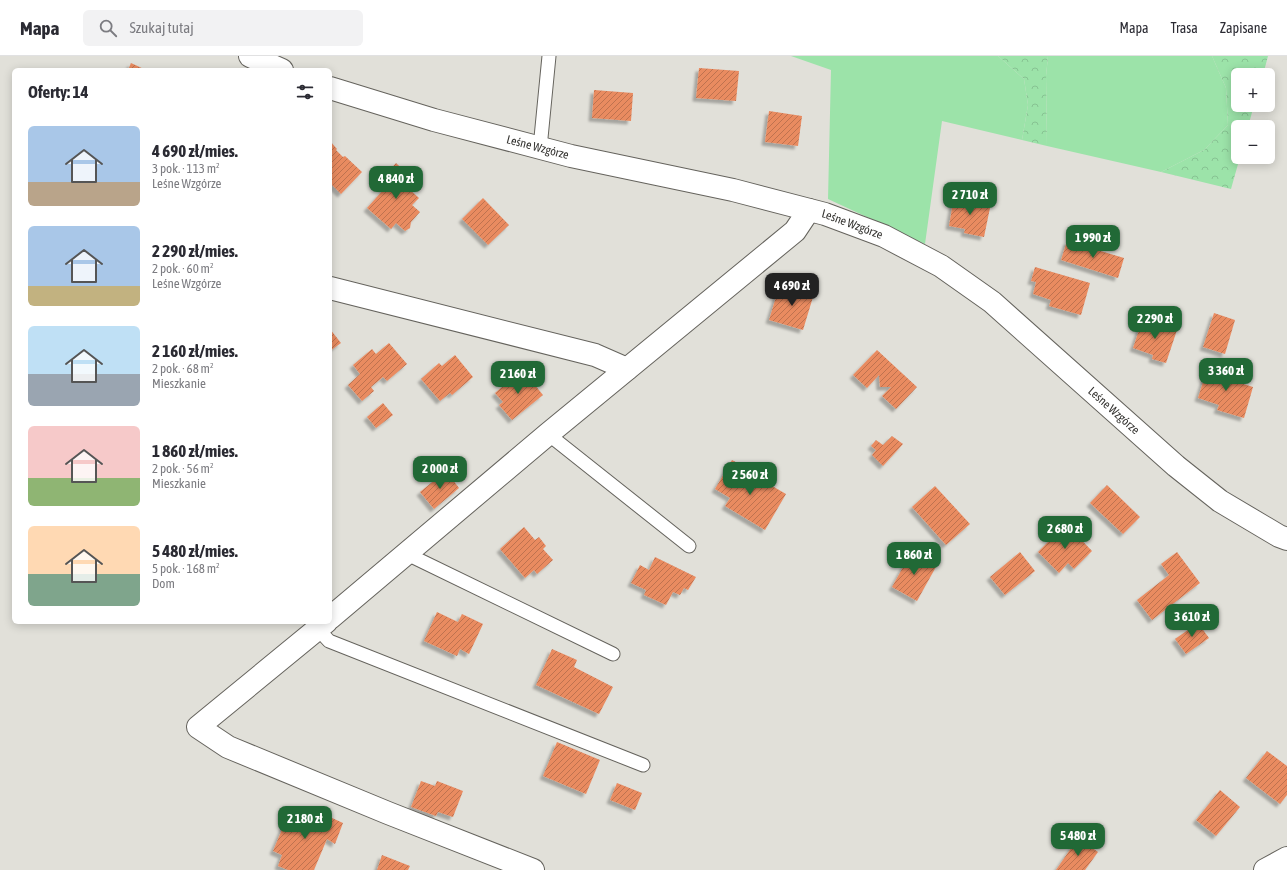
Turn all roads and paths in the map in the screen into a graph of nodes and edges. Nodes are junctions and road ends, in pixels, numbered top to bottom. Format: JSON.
{"nodes":[{"id":1,"x":250,"y":56,"type":"edge"},
{"id":2,"x":549,"y":56,"type":"edge"},
{"id":3,"x":277,"y":68,"type":"edge"},
{"id":4,"x":332,"y":89,"type":"edge"},
{"id":5,"x":540,"y":148,"type":"junction"},
{"id":6,"x":809,"y":210,"type":"junction"},
{"id":7,"x":332,"y":289,"type":"edge"},
{"id":8,"x":627,"y":369,"type":"junction"},
{"id":9,"x":548,"y":434,"type":"junction"},
{"id":10,"x":1287,"y":539,"type":"edge"},
{"id":11,"x":689,"y":546,"type":"dead end"},
{"id":12,"x":407,"y":554,"type":"junction"},
{"id":13,"x":332,"y":616,"type":"edge"},
{"id":14,"x":323,"y":624,"type":"edge"},
{"id":15,"x":324,"y":624,"type":"edge"},
{"id":16,"x":613,"y":654,"type":"dead end"},
{"id":17,"x":643,"y":765,"type":"dead end"},
{"id":18,"x":1287,"y":858,"type":"edge"},
{"id":19,"x":533,"y":870,"type":"edge"},
{"id":20,"x":1265,"y":870,"type":"edge"}],
"edges":[{"from":1,"to":3,"type":"street"},
{"from":2,"to":5,"type":"lane"},
{"from":4,"to":5,"type":"street","name":"Leśne Wzgórze"},
{"from":5,"to":6,"type":"street","name":"Leśne Wzgórze"},
{"from":6,"to":8,"type":"street"},
{"from":6,"to":10,"type":"street","name":"Leśne Wzgórze"},
{"from":7,"to":8,"type":"street"},
{"from":8,"to":9,"type":"street"},
{"from":9,"to":11,"type":"lane"},
{"from":9,"to":12,"type":"street"},
{"from":12,"to":13,"type":"street"},
{"from":12,"to":16,"type":"lane"},
{"from":14,"to":19,"type":"street"},
{"from":15,"to":17,"type":"lane"},
{"from":18,"to":20,"type":"street"}]}
